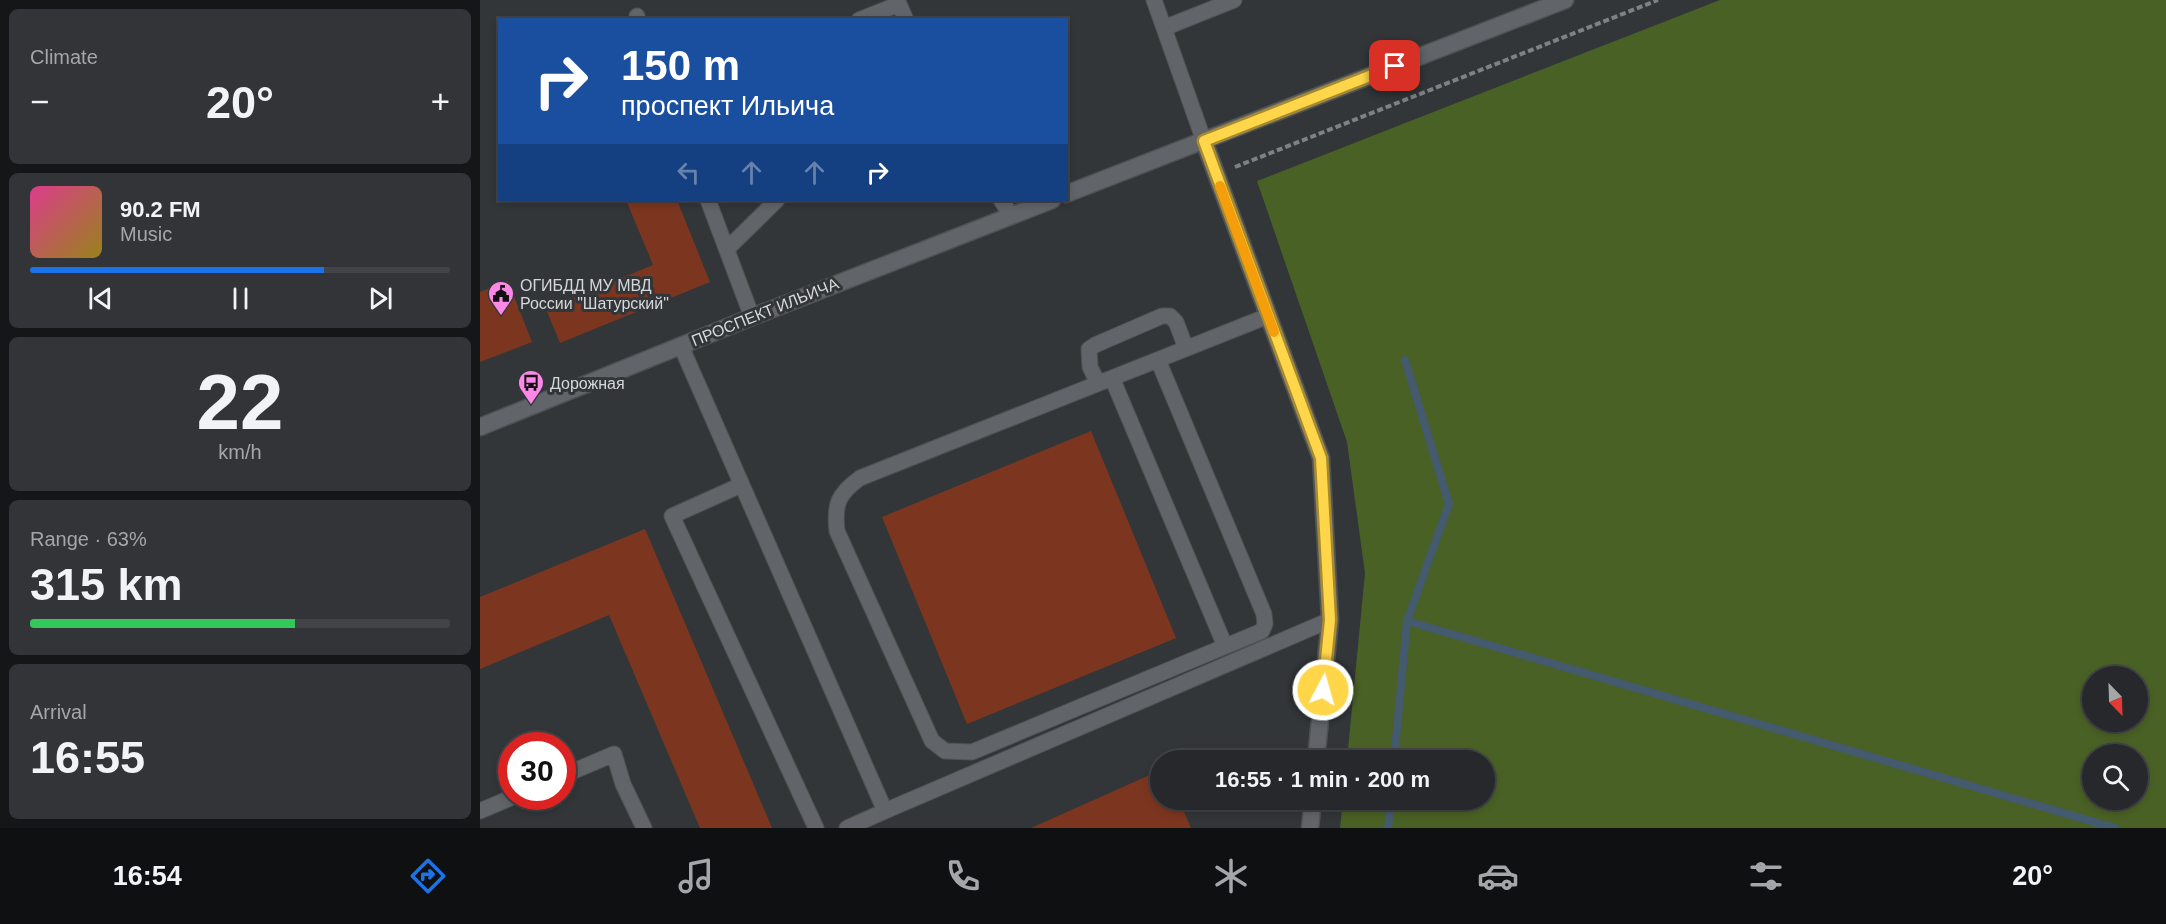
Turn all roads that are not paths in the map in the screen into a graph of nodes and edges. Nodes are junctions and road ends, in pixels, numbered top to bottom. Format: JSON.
{"nodes":[{"id":1,"x":1154,"y":0,"type":"edge"},
{"id":2,"x":1234,"y":0,"type":"edge"},
{"id":3,"x":1565,"y":0,"type":"edge"},
{"id":4,"x":864,"y":18,"type":"edge"},
{"id":5,"x":905,"y":18,"type":"edge"},
{"id":6,"x":1164,"y":28,"type":"junction"},
{"id":7,"x":1204,"y":141,"type":"junction"},
{"id":8,"x":1068,"y":193,"type":"edge"},
{"id":9,"x":708,"y":201,"type":"edge"},
{"id":10,"x":776,"y":201,"type":"edge"},
{"id":11,"x":1002,"y":201,"type":"edge"},
{"id":12,"x":1049,"y":201,"type":"edge"},
{"id":13,"x":1011,"y":215,"type":"junction"},
{"id":14,"x":727,"y":249,"type":"junction"},
{"id":15,"x":1268,"y":316,"type":"junction"},
{"id":16,"x":752,"y":317,"type":"junction"},
{"id":17,"x":681,"y":346,"type":"junction"},
{"id":18,"x":1186,"y":348,"type":"junction"},
{"id":19,"x":1158,"y":360,"type":"junction"},
{"id":20,"x":1105,"y":380,"type":"junction"},
{"id":21,"x":480,"y":427,"type":"edge"},
{"id":22,"x":741,"y":485,"type":"junction"},
{"id":23,"x":1330,"y":620,"type":"junction"},
{"id":24,"x":1225,"y":646,"type":"junction"},
{"id":25,"x":1318,"y":750,"type":"edge"},
{"id":26,"x":576,"y":770,"type":"edge"},
{"id":27,"x":498,"y":804,"type":"edge"},
{"id":28,"x":885,"y":810,"type":"junction"},
{"id":29,"x":1312,"y":810,"type":"edge"},
{"id":30,"x":480,"y":812,"type":"edge"},
{"id":31,"x":644,"y":828,"type":"edge"},
{"id":32,"x":816,"y":828,"type":"edge"},
{"id":33,"x":847,"y":828,"type":"edge"},
{"id":34,"x":1310,"y":828,"type":"edge"}],
"edges":[{"from":1,"to":6,"type":"lane"},
{"from":2,"to":6,"type":"lane"},
{"from":3,"to":7,"type":"street"},
{"from":4,"to":5,"type":"lane"},
{"from":6,"to":7,"type":"lane"},
{"from":7,"to":8,"type":"street"},
{"from":7,"to":15,"type":"street"},
{"from":9,"to":14,"type":"lane"},
{"from":10,"to":14,"type":"lane"},
{"from":11,"to":13,"type":"lane"},
{"from":12,"to":13,"type":"street","name":"ПРОСПЕКТ ИЛЬИЧА"},
{"from":13,"to":16,"type":"street","name":"ПРОСПЕКТ ИЛЬИЧА"},
{"from":14,"to":16,"type":"lane"},
{"from":15,"to":18,"type":"lane"},
{"from":15,"to":23,"type":"street"},
{"from":16,"to":17,"type":"street","name":"ПРОСПЕКТ ИЛЬИЧА"},
{"from":17,"to":21,"type":"street","name":"ПРОСПЕКТ ИЛЬИЧА"},
{"from":17,"to":22,"type":"lane"},
{"from":18,"to":19,"type":"lane"},
{"from":18,"to":20,"type":"lane"},
{"from":19,"to":20,"type":"lane"},
{"from":19,"to":24,"type":"lane"},
{"from":20,"to":24,"type":"lane"},
{"from":20,"to":24,"type":"lane"},
{"from":22,"to":28,"type":"lane"},
{"from":22,"to":32,"type":"lane"},
{"from":23,"to":25,"type":"street"},
{"from":23,"to":28,"type":"lane"},
{"from":26,"to":31,"type":"lane"},
{"from":27,"to":30,"type":"lane"},
{"from":28,"to":33,"type":"lane"},
{"from":29,"to":34,"type":"street"}]}
